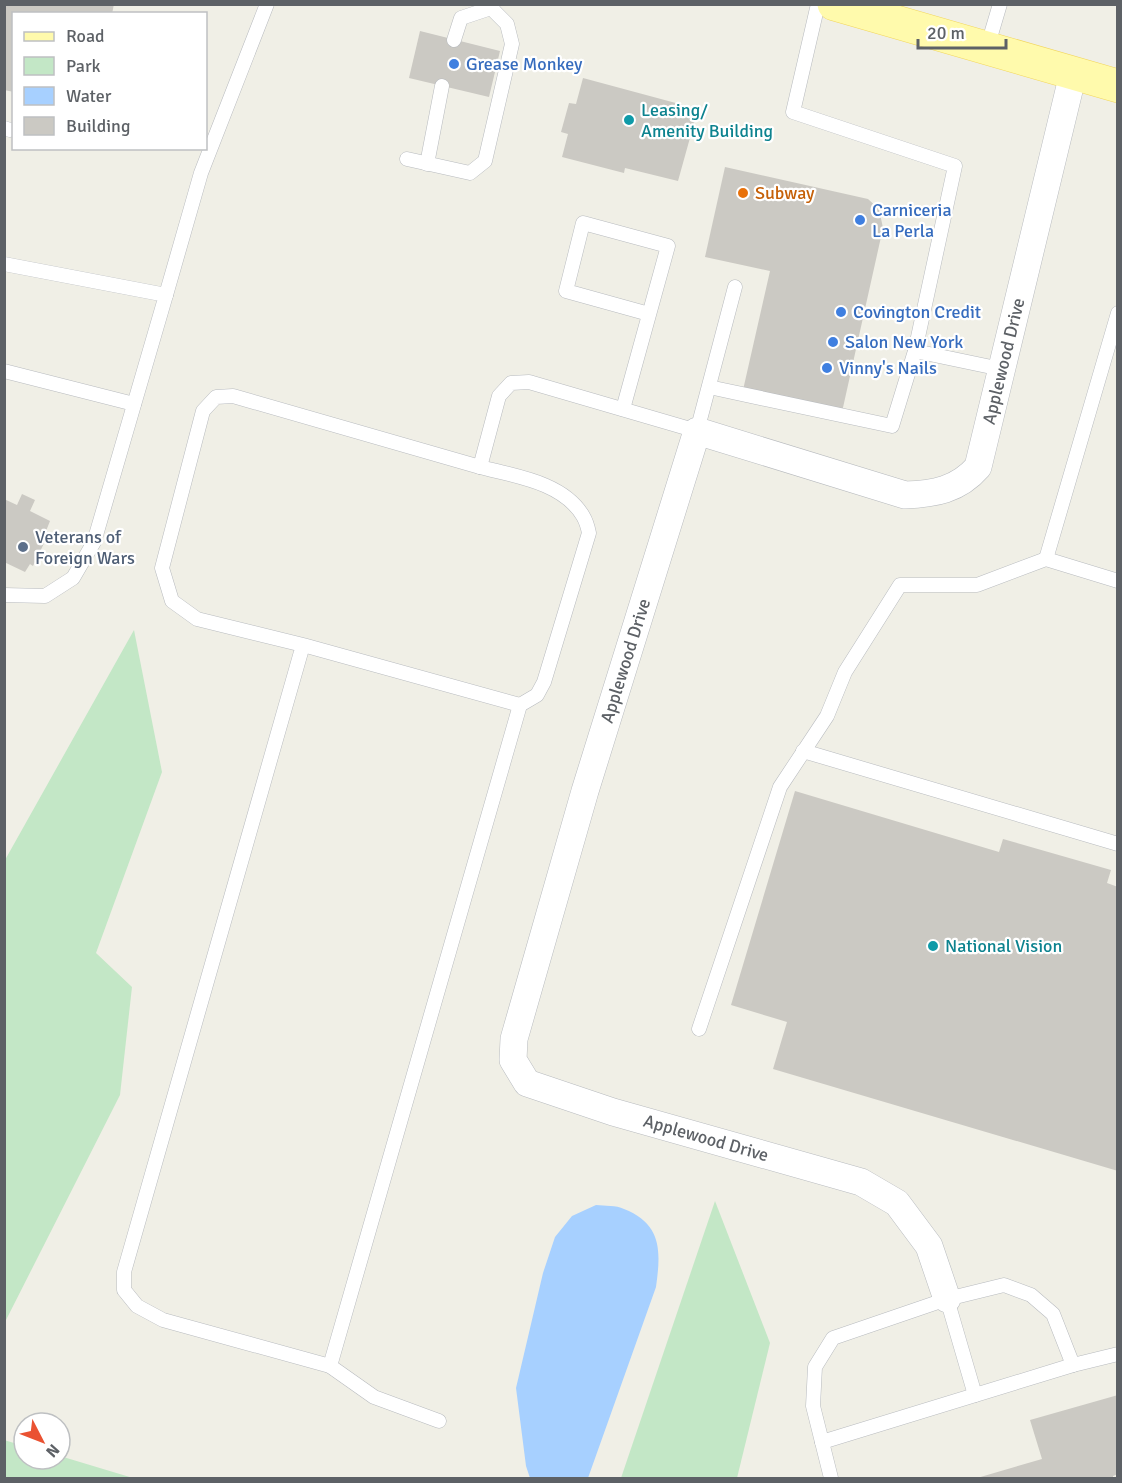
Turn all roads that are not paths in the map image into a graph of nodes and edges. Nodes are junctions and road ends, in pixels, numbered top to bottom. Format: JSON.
{"nodes":[{"id":1,"x":267,"y":4,"type":"edge"},
{"id":2,"x":818,"y":4,"type":"edge"},
{"id":3,"x":834,"y":4,"type":"edge"},
{"id":4,"x":1000,"y":4,"type":"edge"},
{"id":5,"x":492,"y":6,"type":"edge"},
{"id":6,"x":454,"y":40,"type":"dead end"},
{"id":7,"x":987,"y":48,"type":"junction"},
{"id":8,"x":1073,"y":74,"type":"junction"},
{"id":9,"x":442,"y":86,"type":"dead end"},
{"id":10,"x":1118,"y":86,"type":"edge"},
{"id":11,"x":407,"y":159,"type":"dead end"},
{"id":12,"x":427,"y":164,"type":"junction"},
{"id":13,"x":4,"y":264,"type":"edge"},
{"id":14,"x":735,"y":287,"type":"dead end"},
{"id":15,"x":166,"y":295,"type":"junction"},
{"id":16,"x":1118,"y":313,"type":"edge"},
{"id":17,"x":649,"y":314,"type":"junction"},
{"id":18,"x":915,"y":351,"type":"junction"},
{"id":19,"x":1001,"y":369,"type":"junction"},
{"id":20,"x":4,"y":371,"type":"edge"},
{"id":21,"x":709,"y":387,"type":"junction"},
{"id":22,"x":134,"y":404,"type":"junction"},
{"id":23,"x":623,"y":409,"type":"junction"},
{"id":24,"x":697,"y":431,"type":"junction"},
{"id":25,"x":480,"y":467,"type":"junction"},
{"id":26,"x":1046,"y":559,"type":"junction"},
{"id":27,"x":1118,"y":581,"type":"edge"},
{"id":28,"x":4,"y":595,"type":"edge"},
{"id":29,"x":303,"y":645,"type":"junction"},
{"id":30,"x":519,"y":705,"type":"junction"},
{"id":31,"x":803,"y":751,"type":"junction"},
{"id":32,"x":1118,"y":844,"type":"edge"},
{"id":33,"x":699,"y":1029,"type":"dead end"},
{"id":34,"x":947,"y":1299,"type":"junction"},
{"id":35,"x":1118,"y":1354,"type":"edge"},
{"id":36,"x":1073,"y":1365,"type":"junction"},
{"id":37,"x":330,"y":1366,"type":"junction"},
{"id":38,"x":975,"y":1395,"type":"junction"},
{"id":39,"x":439,"y":1421,"type":"dead end"},
{"id":40,"x":822,"y":1442,"type":"junction"},
{"id":41,"x":831,"y":1479,"type":"edge"}],
"edges":[{"from":1,"to":15,"type":"lane"},
{"from":2,"to":18,"type":"lane"},
{"from":3,"to":7,"type":"main road"},
{"from":4,"to":7,"type":"lane"},
{"from":5,"to":6,"type":"lane"},
{"from":5,"to":12,"type":"lane"},
{"from":7,"to":8,"type":"main road"},
{"from":8,"to":10,"type":"main road"},
{"from":8,"to":19,"type":"street","name":"Applewood Drive"},
{"from":9,"to":12,"type":"lane"},
{"from":11,"to":12,"type":"lane"},
{"from":13,"to":15,"type":"lane"},
{"from":14,"to":21,"type":"lane"},
{"from":15,"to":22,"type":"lane"},
{"from":16,"to":26,"type":"lane"},
{"from":17,"to":17,"type":"lane"},
{"from":17,"to":23,"type":"lane"},
{"from":18,"to":19,"type":"lane"},
{"from":18,"to":21,"type":"lane"},
{"from":19,"to":24,"type":"street","name":"Applewood Drive"},
{"from":20,"to":22,"type":"lane"},
{"from":21,"to":24,"type":"lane"},
{"from":22,"to":28,"type":"lane"},
{"from":23,"to":24,"type":"lane"},
{"from":23,"to":25,"type":"lane"},
{"from":24,"to":34,"type":"street","name":"Applewood Drive"},
{"from":25,"to":29,"type":"lane"},
{"from":25,"to":30,"type":"lane"},
{"from":26,"to":27,"type":"lane"},
{"from":26,"to":31,"type":"lane"},
{"from":29,"to":30,"type":"lane"},
{"from":29,"to":37,"type":"lane"},
{"from":30,"to":37,"type":"lane"},
{"from":31,"to":32,"type":"lane"},
{"from":31,"to":33,"type":"lane"},
{"from":34,"to":36,"type":"lane"},
{"from":34,"to":38,"type":"lane"},
{"from":34,"to":40,"type":"lane"},
{"from":35,"to":36,"type":"lane"},
{"from":36,"to":38,"type":"lane"},
{"from":37,"to":39,"type":"lane"},
{"from":38,"to":40,"type":"lane"},
{"from":40,"to":41,"type":"lane"}]}
